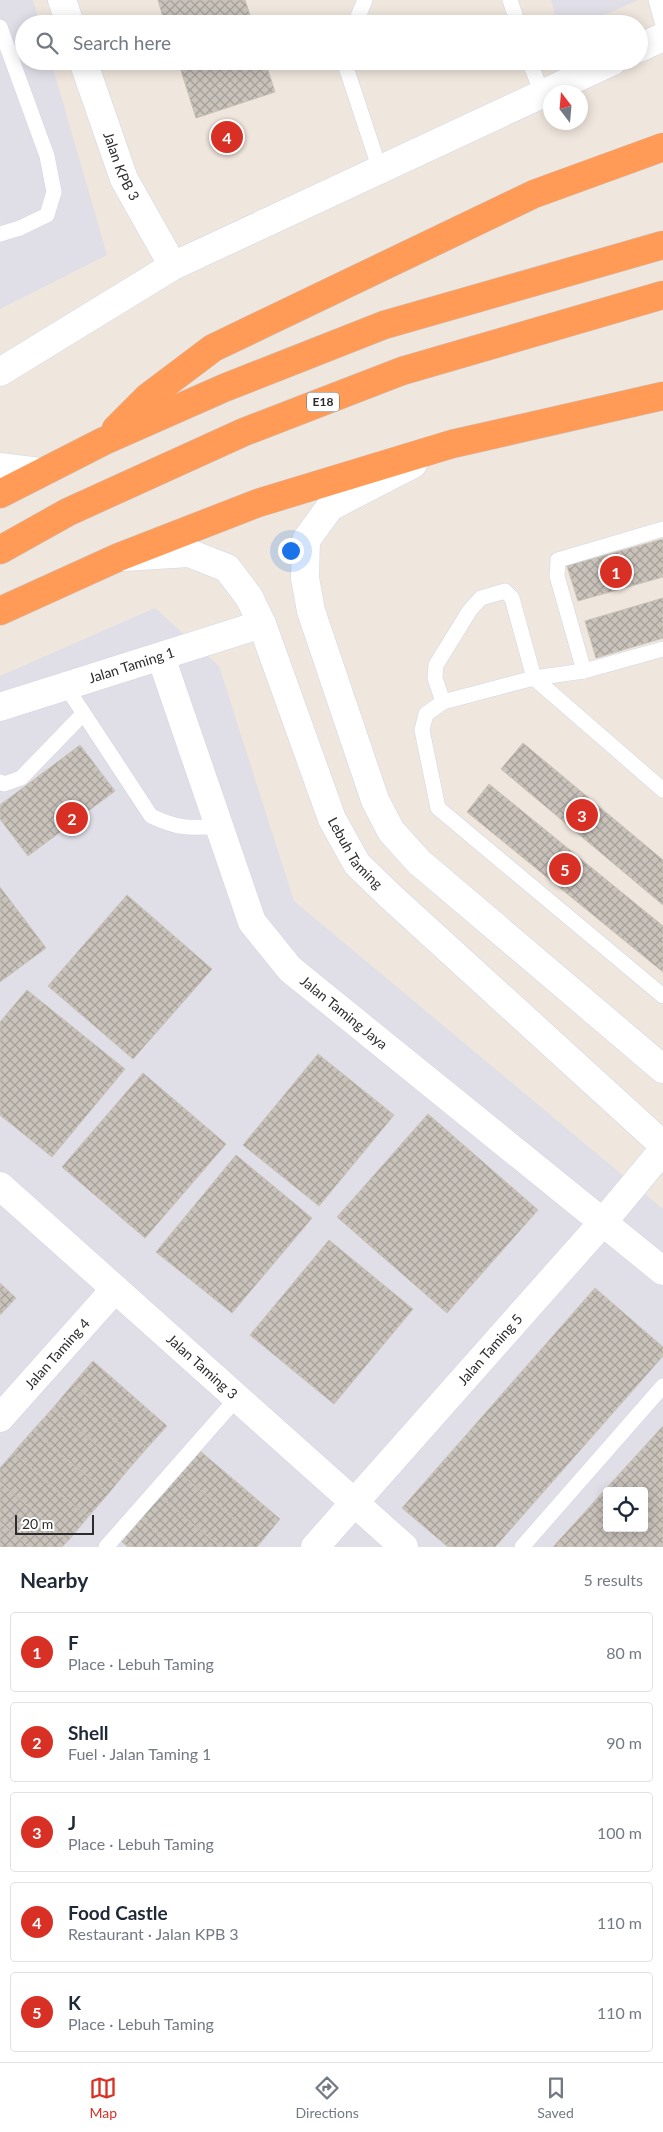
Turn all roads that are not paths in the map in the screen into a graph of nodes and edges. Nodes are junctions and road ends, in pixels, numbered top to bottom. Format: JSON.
{"nodes":[{"id":1,"x":62,"y":0,"type":"edge"},
{"id":2,"x":365,"y":0,"type":"edge"},
{"id":3,"x":510,"y":0,"type":"edge"},
{"id":4,"x":656,"y":0,"type":"edge"},
{"id":5,"x":67,"y":15,"type":"edge"},
{"id":6,"x":359,"y":15,"type":"edge"},
{"id":7,"x":515,"y":15,"type":"edge"},
{"id":8,"x":663,"y":25,"type":"edge"},
{"id":9,"x":0,"y":27,"type":"edge"},
{"id":10,"x":663,"y":37,"type":"edge"},
{"id":11,"x":648,"y":44,"type":"edge"},
{"id":12,"x":15,"y":68,"type":"edge"},
{"id":13,"x":16,"y":70,"type":"edge"},
{"id":14,"x":86,"y":70,"type":"edge"},
{"id":15,"x":347,"y":70,"type":"edge"},
{"id":16,"x":533,"y":70,"type":"edge"},
{"id":17,"x":594,"y":70,"type":"edge"},
{"id":18,"x":563,"y":85,"type":"edge"},
{"id":19,"x":543,"y":95,"type":"joint"},
{"id":20,"x":663,"y":147,"type":"edge"},
{"id":21,"x":380,"y":170,"type":"junction"},
{"id":22,"x":0,"y":234,"type":"edge"},
{"id":23,"x":663,"y":245,"type":"edge"},
{"id":24,"x":173,"y":266,"type":"junction"},
{"id":25,"x":663,"y":295,"type":"edge"},
{"id":26,"x":0,"y":372,"type":"edge"},
{"id":27,"x":663,"y":396,"type":"edge"},
{"id":28,"x":104,"y":441,"type":"junction"},
{"id":29,"x":452,"y":444,"type":"junction"},
{"id":30,"x":0,"y":467,"type":"edge"},
{"id":31,"x":40,"y":472,"type":"junction"},
{"id":32,"x":0,"y":494,"type":"edge"},
{"id":33,"x":663,"y":529,"type":"edge"},
{"id":34,"x":0,"y":550,"type":"edge"},
{"id":35,"x":119,"y":557,"type":"junction"},
{"id":36,"x":0,"y":611,"type":"edge"},
{"id":37,"x":262,"y":624,"type":"junction"},
{"id":38,"x":663,"y":649,"type":"edge"},
{"id":39,"x":161,"y":657,"type":"junction"},
{"id":40,"x":584,"y":671,"type":"junction"},
{"id":41,"x":534,"y":678,"type":"junction"},
{"id":42,"x":66,"y":685,"type":"junction"},
{"id":43,"x":443,"y":702,"type":"junction"},
{"id":44,"x":0,"y":708,"type":"edge"},
{"id":45,"x":83,"y":714,"type":"junction"},
{"id":46,"x":0,"y":782,"type":"edge"},
{"id":47,"x":663,"y":790,"type":"edge"},
{"id":48,"x":218,"y":826,"type":"junction"},
{"id":49,"x":663,"y":996,"type":"edge"},
{"id":50,"x":663,"y":1070,"type":"edge"},
{"id":51,"x":663,"y":1145,"type":"edge"},
{"id":52,"x":663,"y":1150,"type":"edge"},
{"id":53,"x":0,"y":1186,"type":"edge"},
{"id":54,"x":603,"y":1222,"type":"junction"},
{"id":55,"x":663,"y":1270,"type":"edge"},
{"id":56,"x":115,"y":1289,"type":"junction"},
{"id":57,"x":663,"y":1386,"type":"edge"},
{"id":58,"x":237,"y":1398,"type":"junction"},
{"id":59,"x":0,"y":1418,"type":"edge"},
{"id":60,"x":354,"y":1503,"type":"junction"},
{"id":61,"x":106,"y":1547,"type":"edge"},
{"id":62,"x":315,"y":1547,"type":"edge"},
{"id":63,"x":404,"y":1547,"type":"edge"},
{"id":64,"x":522,"y":1547,"type":"edge"}],
"edges":[{"from":1,"to":5,"type":"street"},
{"from":2,"to":6,"type":"lane"},
{"from":3,"to":7,"type":"lane"},
{"from":4,"to":8,"type":"lane"},
{"from":9,"to":12,"type":"lane"},
{"from":10,"to":11,"type":"street"},
{"from":13,"to":22,"type":"lane"},
{"from":14,"to":24,"type":"street","name":"Jalan KPB 3"},
{"from":15,"to":21,"type":"lane"},
{"from":16,"to":19,"type":"lane"},
{"from":17,"to":18,"type":"street"},
{"from":19,"to":21,"type":"street"},
{"from":20,"to":28,"type":"highway"},
{"from":21,"to":24,"type":"street"},
{"from":23,"to":28,"type":"highway"},
{"from":24,"to":26,"type":"street"},
{"from":25,"to":34,"type":"highway","number":"E18"},
{"from":27,"to":29,"type":"highway"},
{"from":28,"to":31,"type":"highway"},
{"from":29,"to":35,"type":"highway"},
{"from":29,"to":50,"type":"street"},
{"from":30,"to":31,"type":"street"},
{"from":31,"to":32,"type":"highway"},
{"from":33,"to":40,"type":"lane"},
{"from":35,"to":36,"type":"highway"},
{"from":35,"to":37,"type":"street","name":"Lebuh Taming"},
{"from":37,"to":39,"type":"street","name":"Jalan Taming 1"},
{"from":37,"to":51,"type":"street","name":"Lebuh Taming"},
{"from":38,"to":40,"type":"lane"},
{"from":39,"to":42,"type":"street","name":"Jalan Taming 1"},
{"from":39,"to":48,"type":"street","name":"Jalan Taming Jaya"},
{"from":40,"to":41,"type":"lane"},
{"from":41,"to":43,"type":"lane"},
{"from":41,"to":43,"type":"lane"},
{"from":41,"to":47,"type":"lane"},
{"from":42,"to":44,"type":"street","name":"Jalan Taming 1"},
{"from":42,"to":45,"type":"lane"},
{"from":43,"to":49,"type":"lane"},
{"from":45,"to":46,"type":"lane"},
{"from":45,"to":48,"type":"lane"},
{"from":48,"to":54,"type":"street","name":"Jalan Taming Jaya"},
{"from":52,"to":54,"type":"street","name":"Jalan Taming 5"},
{"from":53,"to":56,"type":"street","name":"Jalan Taming 3"},
{"from":54,"to":55,"type":"street","name":"Jalan Taming Jaya"},
{"from":54,"to":60,"type":"street","name":"Jalan Taming 5"},
{"from":56,"to":58,"type":"street","name":"Jalan Taming 3"},
{"from":56,"to":59,"type":"street","name":"Jalan Taming 4"},
{"from":57,"to":64,"type":"lane"},
{"from":58,"to":60,"type":"street","name":"Jalan Taming 3"},
{"from":58,"to":61,"type":"lane"},
{"from":60,"to":62,"type":"street","name":"Jalan Taming 5"},
{"from":60,"to":63,"type":"street","name":"Jalan Taming 3"}]}
